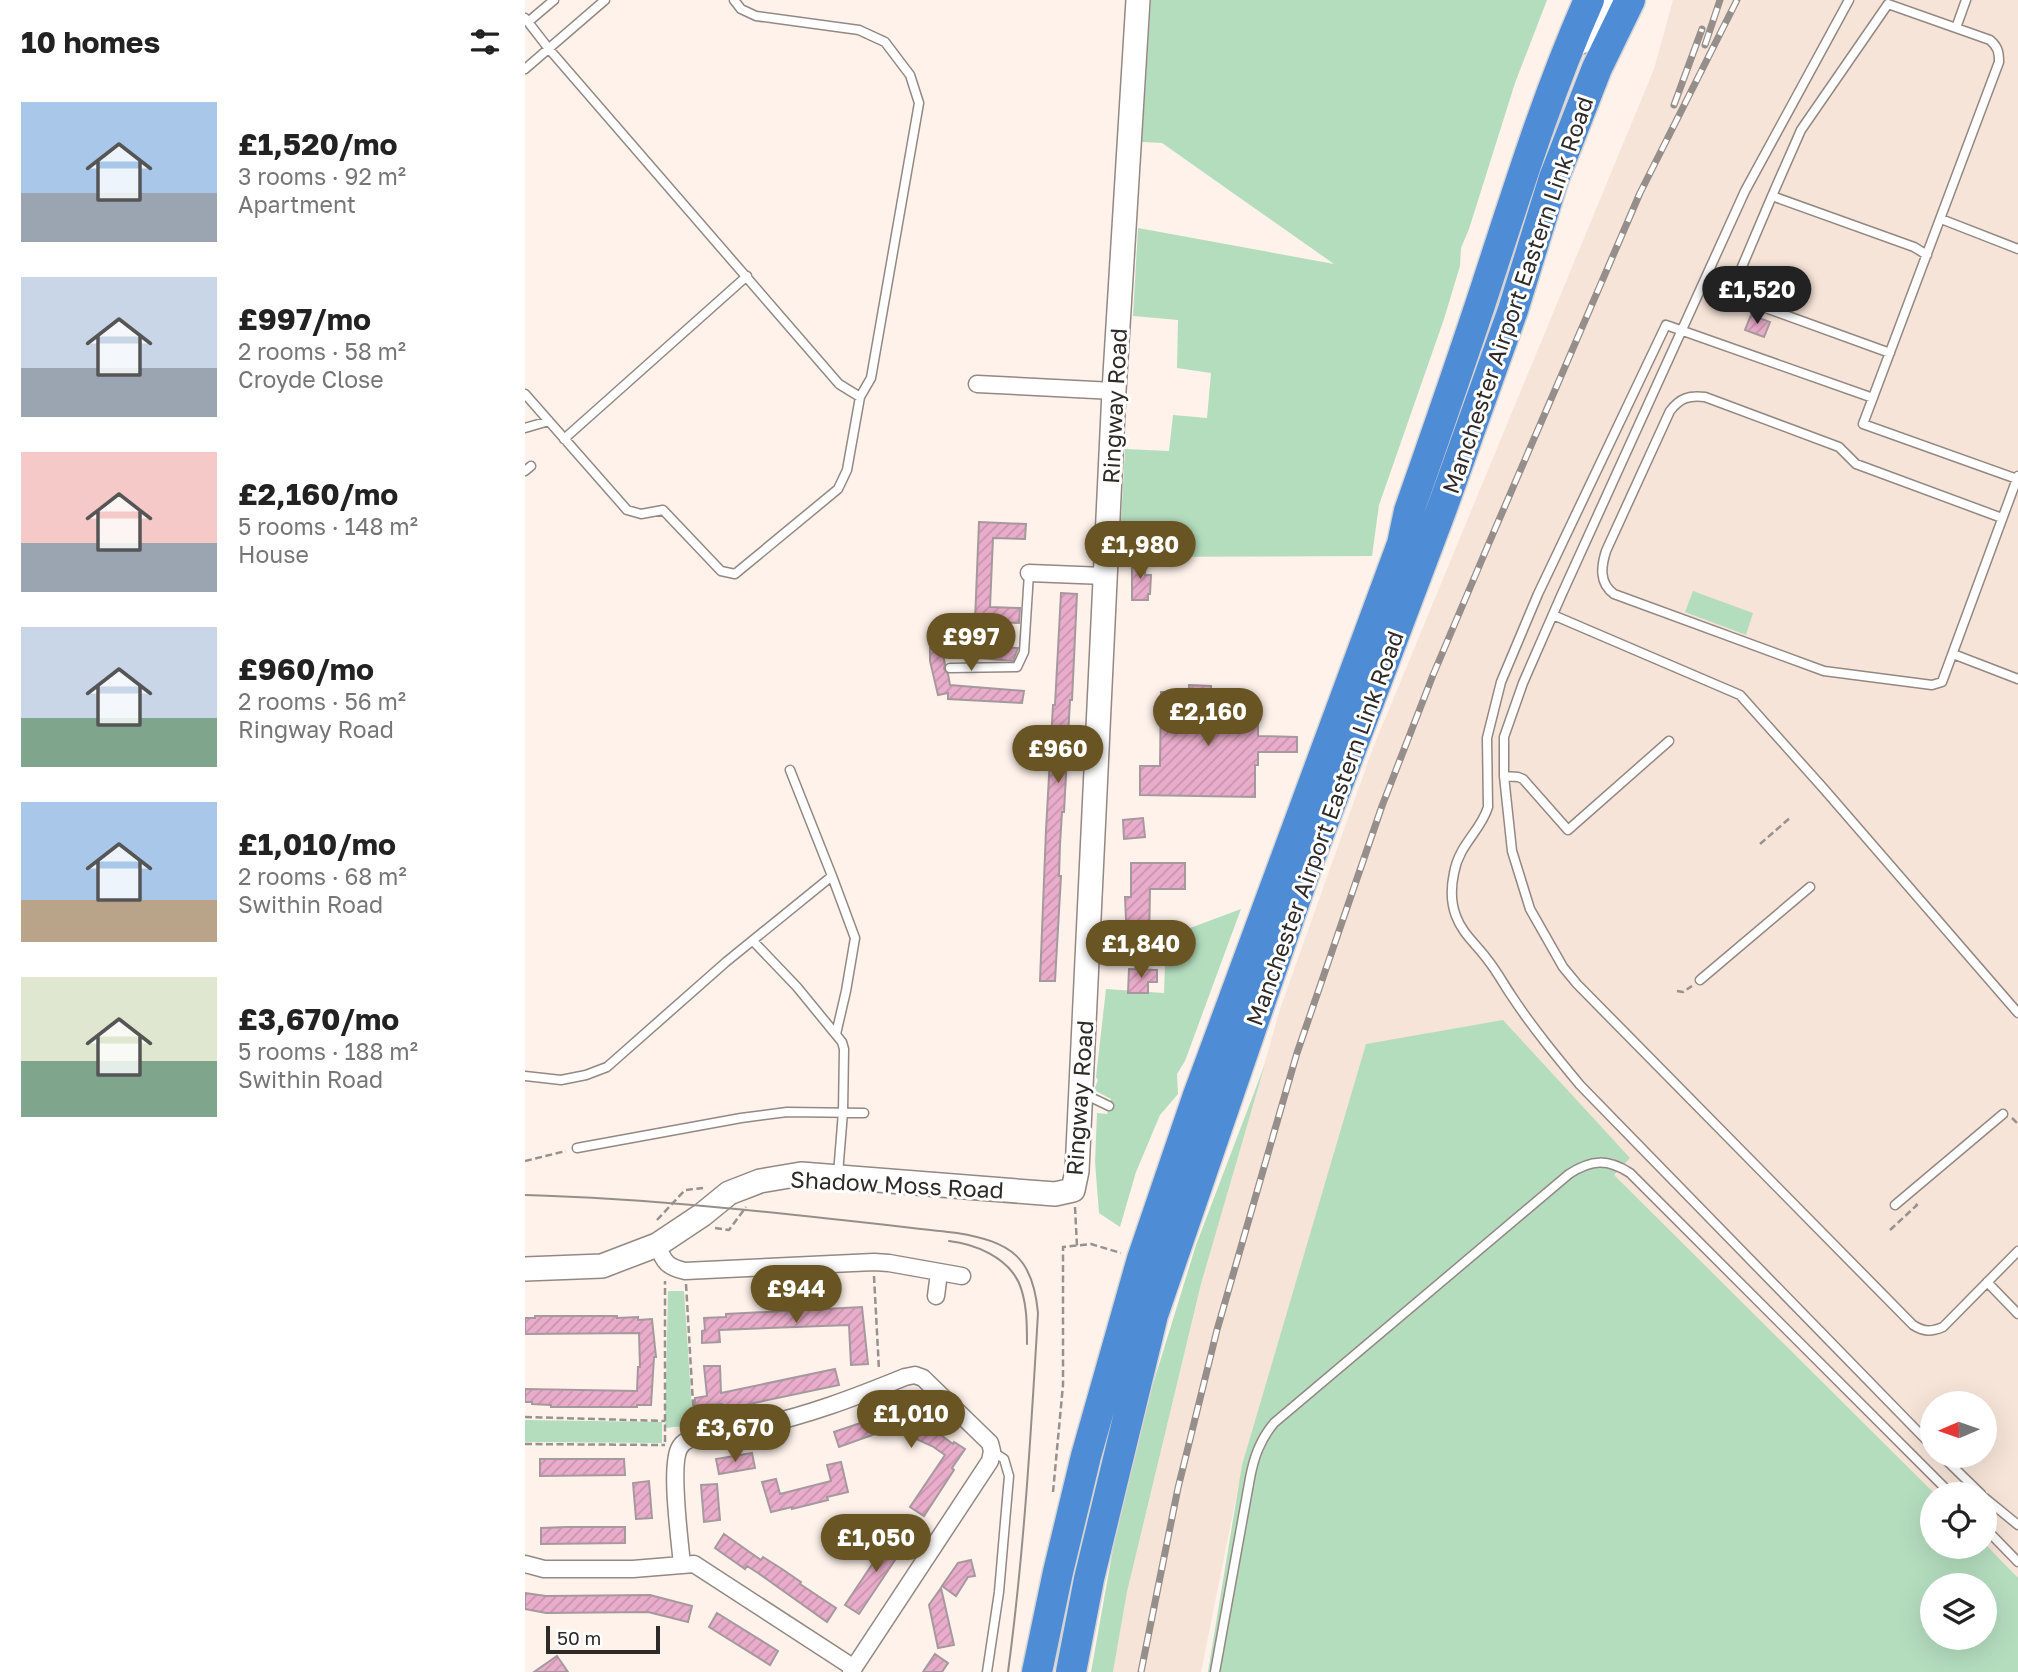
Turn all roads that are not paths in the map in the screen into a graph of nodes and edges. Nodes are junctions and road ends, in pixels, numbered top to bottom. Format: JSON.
{"nodes":[{"id":1,"x":554,"y":0,"type":"edge"},
{"id":2,"x":605,"y":0,"type":"edge"},
{"id":3,"x":734,"y":0,"type":"edge"},
{"id":4,"x":1138,"y":0,"type":"edge"},
{"id":5,"x":1589,"y":0,"type":"edge"},
{"id":6,"x":1608,"y":0,"type":"edge"},
{"id":7,"x":1630,"y":0,"type":"edge"},
{"id":8,"x":1849,"y":0,"type":"edge"},
{"id":9,"x":1966,"y":0,"type":"edge"},
{"id":10,"x":1889,"y":2,"type":"edge"},
{"id":11,"x":527,"y":20,"type":"edge"},
{"id":12,"x":1956,"y":28,"type":"junction"},
{"id":13,"x":549,"y":49,"type":"junction"},
{"id":14,"x":525,"y":69,"type":"edge"},
{"id":15,"x":1557,"y":80,"type":"junction"},
{"id":16,"x":1772,"y":196,"type":"junction"},
{"id":17,"x":1941,"y":219,"type":"junction"},
{"id":18,"x":2018,"y":249,"type":"edge"},
{"id":19,"x":1927,"y":255,"type":"junction"},
{"id":20,"x":747,"y":276,"type":"junction"},
{"id":21,"x":1683,"y":331,"type":"junction"},
{"id":22,"x":1890,"y":353,"type":"junction"},
{"id":23,"x":977,"y":384,"type":"dead end"},
{"id":24,"x":1114,"y":391,"type":"junction"},
{"id":25,"x":525,"y":394,"type":"edge"},
{"id":26,"x":860,"y":397,"type":"junction"},
{"id":27,"x":1873,"y":398,"type":"junction"},
{"id":28,"x":549,"y":421,"type":"junction"},
{"id":29,"x":525,"y":428,"type":"edge"},
{"id":30,"x":564,"y":439,"type":"junction"},
{"id":31,"x":2017,"y":477,"type":"edge"},
{"id":32,"x":2002,"y":518,"type":"junction"},
{"id":33,"x":1029,"y":573,"type":"joint"},
{"id":34,"x":1105,"y":576,"type":"junction"},
{"id":35,"x":1553,"y":615,"type":"junction"},
{"id":36,"x":1953,"y":654,"type":"junction"},
{"id":37,"x":950,"y":668,"type":"dead end"},
{"id":38,"x":2018,"y":678,"type":"edge"},
{"id":39,"x":1669,"y":741,"type":"dead end"},
{"id":40,"x":790,"y":770,"type":"dead end"},
{"id":41,"x":1504,"y":776,"type":"junction"},
{"id":42,"x":832,"y":876,"type":"junction"},
{"id":43,"x":1809,"y":887,"type":"dead end"},
{"id":44,"x":753,"y":942,"type":"junction"},
{"id":45,"x":1700,"y":980,"type":"dead end"},
{"id":46,"x":2018,"y":1013,"type":"edge"},
{"id":47,"x":836,"y":1034,"type":"junction"},
{"id":48,"x":525,"y":1076,"type":"edge"},
{"id":49,"x":1081,"y":1092,"type":"junction"},
{"id":50,"x":1109,"y":1106,"type":"dead end"},
{"id":51,"x":843,"y":1112,"type":"junction"},
{"id":52,"x":864,"y":1113,"type":"dead end"},
{"id":53,"x":2003,"y":1114,"type":"dead end"},
{"id":54,"x":577,"y":1147,"type":"road end"},
{"id":55,"x":838,"y":1177,"type":"junction"},
{"id":56,"x":1073,"y":1190,"type":"joint"},
{"id":57,"x":1895,"y":1205,"type":"dead end"},
{"id":58,"x":2018,"y":1251,"type":"edge"},
{"id":59,"x":661,"y":1254,"type":"junction"},
{"id":60,"x":525,"y":1269,"type":"edge"},
{"id":61,"x":939,"y":1273,"type":"junction"},
{"id":62,"x":962,"y":1276,"type":"dead end"},
{"id":63,"x":1987,"y":1282,"type":"junction"},
{"id":64,"x":936,"y":1296,"type":"dead end"},
{"id":65,"x":2018,"y":1314,"type":"edge"},
{"id":66,"x":1920,"y":1434,"type":"edge"},
{"id":67,"x":992,"y":1451,"type":"junction"},
{"id":68,"x":1954,"y":1468,"type":"edge"},
{"id":69,"x":1939,"y":1482,"type":"edge"},
{"id":70,"x":1968,"y":1482,"type":"edge"},
{"id":71,"x":1997,"y":1508,"type":"edge"},
{"id":72,"x":2018,"y":1525,"type":"edge"},
{"id":73,"x":1997,"y":1540,"type":"edge"},
{"id":74,"x":2018,"y":1562,"type":"edge"},
{"id":75,"x":525,"y":1564,"type":"edge"},
{"id":76,"x":682,"y":1565,"type":"junction"},
{"id":77,"x":852,"y":1670,"type":"edge"},
{"id":78,"x":987,"y":1672,"type":"edge"},
{"id":79,"x":1037,"y":1672,"type":"edge"},
{"id":80,"x":1071,"y":1672,"type":"edge"},
{"id":81,"x":1215,"y":1672,"type":"edge"}],
"edges":[{"from":1,"to":11,"type":"lane"},
{"from":2,"to":13,"type":"lane"},
{"from":3,"to":26,"type":"lane"},
{"from":4,"to":24,"type":"street","name":"Ringway Road"},
{"from":5,"to":15,"type":"highway","name":"Manchester Airport Eastern Link Road"},
{"from":6,"to":15,"type":"street"},
{"from":7,"to":80,"type":"highway","name":"Manchester Airport Eastern Link Road"},
{"from":8,"to":21,"type":"lane"},
{"from":9,"to":12,"type":"lane"},
{"from":10,"to":12,"type":"lane"},
{"from":10,"to":16,"type":"lane"},
{"from":11,"to":13,"type":"lane"},
{"from":12,"to":17,"type":"lane"},
{"from":13,"to":14,"type":"lane"},
{"from":13,"to":20,"type":"lane"},
{"from":15,"to":79,"type":"highway","name":"Manchester Airport Eastern Link Road"},
{"from":16,"to":19,"type":"lane"},
{"from":16,"to":22,"type":"lane"},
{"from":17,"to":18,"type":"lane"},
{"from":17,"to":19,"type":"lane"},
{"from":19,"to":22,"type":"lane"},
{"from":20,"to":26,"type":"lane"},
{"from":20,"to":30,"type":"lane"},
{"from":21,"to":27,"type":"lane"},
{"from":21,"to":35,"type":"lane"},
{"from":21,"to":66,"type":"lane"},
{"from":22,"to":27,"type":"lane"},
{"from":23,"to":24,"type":"street"},
{"from":24,"to":34,"type":"street","name":"Ringway Road"},
{"from":25,"to":28,"type":"lane"},
{"from":26,"to":30,"type":"lane"},
{"from":27,"to":31,"type":"lane"},
{"from":28,"to":29,"type":"lane"},
{"from":28,"to":30,"type":"lane"},
{"from":31,"to":32,"type":"lane"},
{"from":32,"to":36,"type":"lane"},
{"from":32,"to":36,"type":"lane"},
{"from":33,"to":34,"type":"street"},
{"from":33,"to":37,"type":"lane"},
{"from":34,"to":49,"type":"street","name":"Ringway Road"},
{"from":35,"to":41,"type":"lane"},
{"from":35,"to":46,"type":"lane"},
{"from":36,"to":38,"type":"lane"},
{"from":39,"to":41,"type":"lane"},
{"from":40,"to":42,"type":"lane"},
{"from":41,"to":63,"type":"lane"},
{"from":42,"to":44,"type":"lane"},
{"from":42,"to":47,"type":"lane"},
{"from":43,"to":45,"type":"lane"},
{"from":44,"to":47,"type":"lane"},
{"from":44,"to":48,"type":"lane"},
{"from":47,"to":51,"type":"lane"},
{"from":49,"to":50,"type":"lane"},
{"from":49,"to":56,"type":"street","name":"Ringway Road"},
{"from":51,"to":52,"type":"lane"},
{"from":51,"to":54,"type":"lane"},
{"from":51,"to":55,"type":"lane"},
{"from":53,"to":57,"type":"lane"},
{"from":55,"to":56,"type":"street","name":"Shadow Moss Road"},
{"from":55,"to":59,"type":"street","name":"Shadow Moss Road"},
{"from":58,"to":63,"type":"lane"},
{"from":59,"to":60,"type":"street","name":"Shadow Moss Road"},
{"from":59,"to":61,"type":"street"},
{"from":61,"to":62,"type":"street"},
{"from":61,"to":64,"type":"street"},
{"from":63,"to":65,"type":"lane"},
{"from":67,"to":76,"type":"street"},
{"from":67,"to":77,"type":"street"},
{"from":67,"to":78,"type":"lane"},
{"from":68,"to":70,"type":"lane"},
{"from":69,"to":81,"type":"lane"},
{"from":71,"to":72,"type":"lane"},
{"from":73,"to":74,"type":"lane"},
{"from":75,"to":76,"type":"street"},
{"from":76,"to":77,"type":"street"}]}
